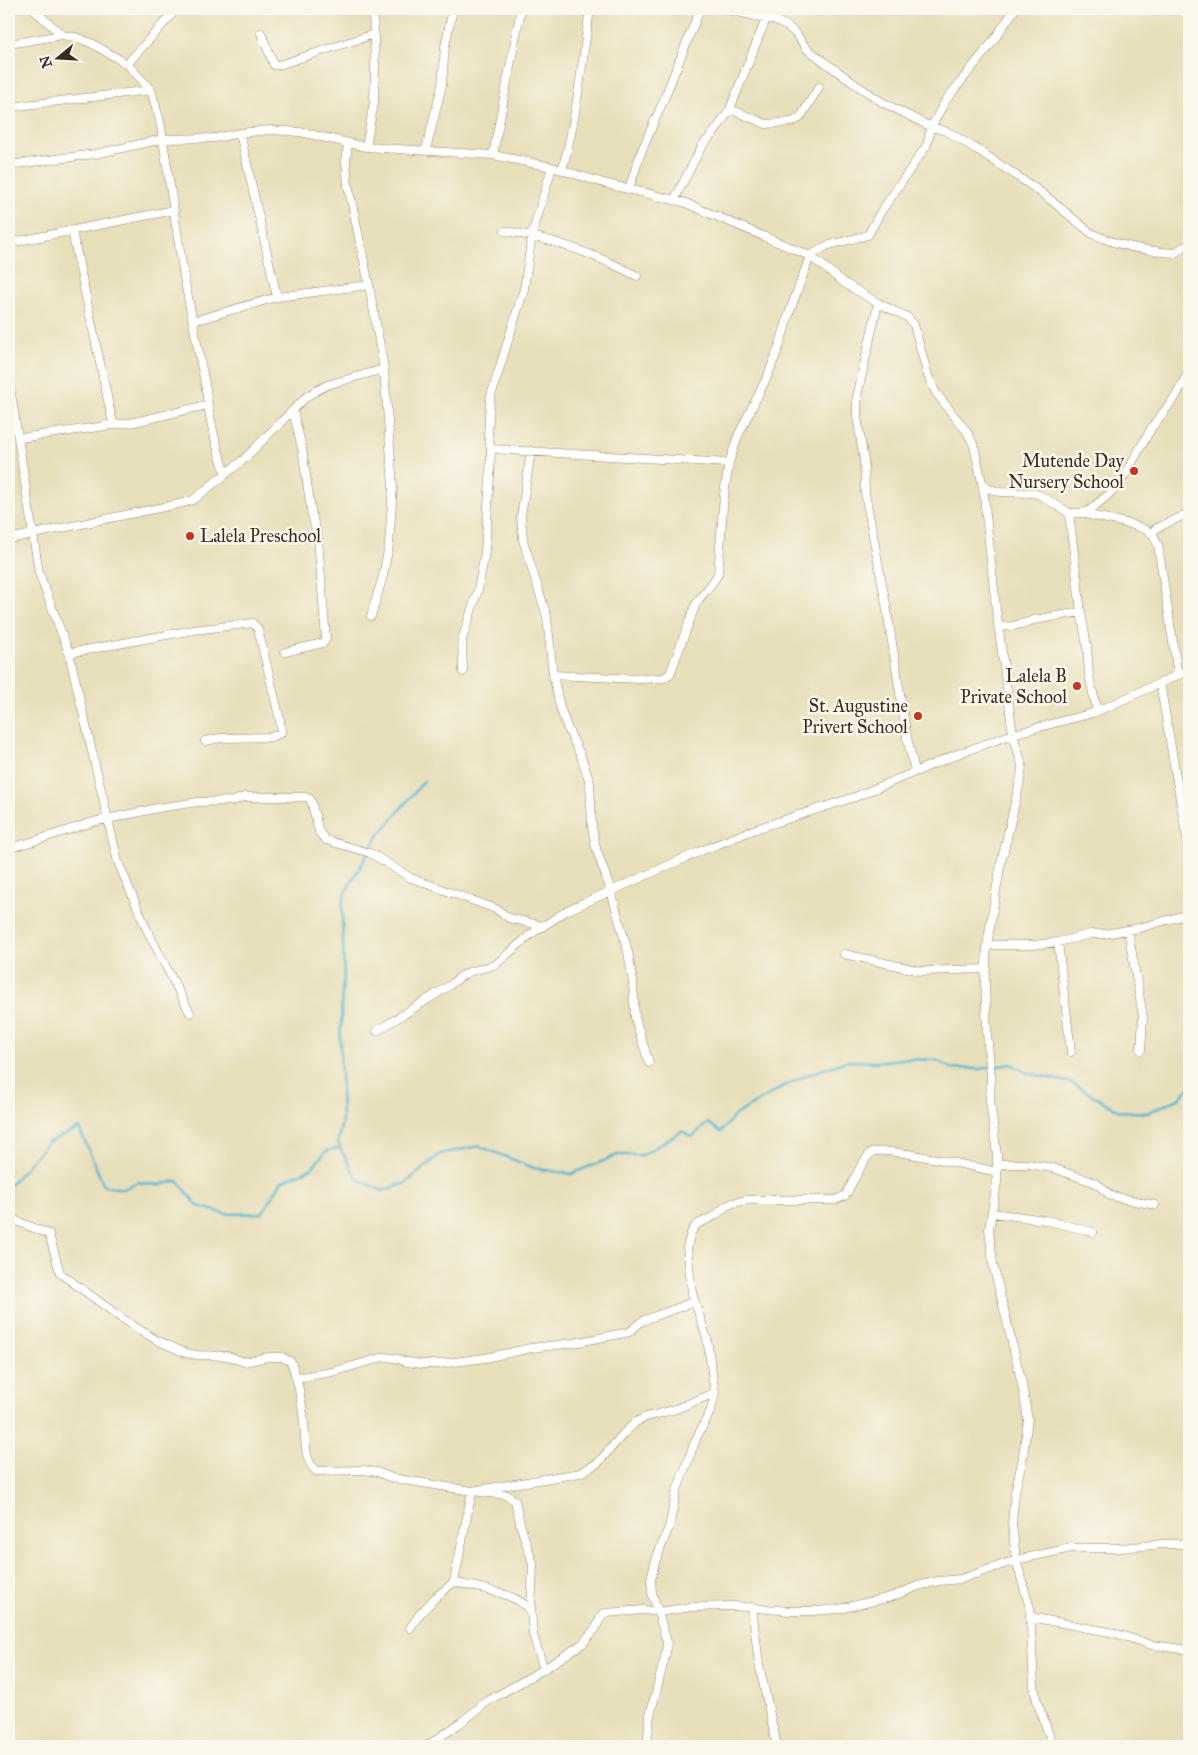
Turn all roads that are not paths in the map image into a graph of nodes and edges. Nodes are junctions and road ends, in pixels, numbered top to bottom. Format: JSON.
{"nodes":[{"id":1,"x":33,"y":9,"type":"edge"},
{"id":2,"x":175,"y":9,"type":"edge"},
{"id":3,"x":373,"y":9,"type":"edge"},
{"id":4,"x":454,"y":9,"type":"edge"},
{"id":5,"x":522,"y":9,"type":"edge"},
{"id":6,"x":590,"y":9,"type":"edge"},
{"id":7,"x":700,"y":9,"type":"edge"},
{"id":8,"x":724,"y":9,"type":"edge"},
{"id":9,"x":1015,"y":9,"type":"edge"},
{"id":10,"x":766,"y":19,"type":"junction"},
{"id":11,"x":261,"y":33,"type":"dead end"},
{"id":12,"x":374,"y":34,"type":"junction"},
{"id":13,"x":62,"y":35,"type":"junction"},
{"id":14,"x":9,"y":44,"type":"edge"},
{"id":15,"x":128,"y":64,"type":"junction"},
{"id":16,"x":819,"y":88,"type":"dead end"},
{"id":17,"x":151,"y":90,"type":"junction"},
{"id":18,"x":9,"y":106,"type":"edge"},
{"id":19,"x":730,"y":109,"type":"junction"},
{"id":20,"x":931,"y":127,"type":"junction"},
{"id":21,"x":240,"y":133,"type":"junction"},
{"id":22,"x":163,"y":139,"type":"junction"},
{"id":23,"x":348,"y":143,"type":"junction"},
{"id":24,"x":366,"y":147,"type":"junction"},
{"id":25,"x":426,"y":150,"type":"junction"},
{"id":26,"x":493,"y":155,"type":"junction"},
{"id":27,"x":9,"y":166,"type":"edge"},
{"id":28,"x":552,"y":167,"type":"junction"},
{"id":29,"x":562,"y":170,"type":"junction"},
{"id":30,"x":629,"y":188,"type":"junction"},
{"id":31,"x":674,"y":200,"type":"junction"},
{"id":32,"x":174,"y":210,"type":"junction"},
{"id":33,"x":505,"y":231,"type":"dead end"},
{"id":34,"x":72,"y":232,"type":"junction"},
{"id":35,"x":532,"y":235,"type":"junction"},
{"id":36,"x":9,"y":243,"type":"edge"},
{"id":37,"x":1189,"y":245,"type":"edge"},
{"id":38,"x":810,"y":256,"type":"junction"},
{"id":39,"x":636,"y":276,"type":"dead end"},
{"id":40,"x":369,"y":285,"type":"junction"},
{"id":41,"x":277,"y":297,"type":"junction"},
{"id":42,"x":878,"y":303,"type":"junction"},
{"id":43,"x":193,"y":321,"type":"junction"},
{"id":44,"x":384,"y":368,"type":"junction"},
{"id":45,"x":1189,"y":371,"type":"edge"},
{"id":46,"x":9,"y":380,"type":"edge"},
{"id":47,"x":207,"y":405,"type":"junction"},
{"id":48,"x":293,"y":411,"type":"junction"},
{"id":49,"x":113,"y":424,"type":"junction"},
{"id":50,"x":19,"y":438,"type":"junction"},
{"id":51,"x":491,"y":449,"type":"junction"},
{"id":52,"x":531,"y":451,"type":"junction"},
{"id":53,"x":729,"y":463,"type":"junction"},
{"id":54,"x":226,"y":474,"type":"junction"},
{"id":55,"x":983,"y":486,"type":"junction"},
{"id":56,"x":1069,"y":513,"type":"junction"},
{"id":57,"x":1083,"y":513,"type":"junction"},
{"id":58,"x":1189,"y":513,"type":"edge"},
{"id":59,"x":33,"y":534,"type":"junction"},
{"id":60,"x":1152,"y":534,"type":"junction"},
{"id":61,"x":9,"y":539,"type":"edge"},
{"id":62,"x":1080,"y":612,"type":"junction"},
{"id":63,"x":371,"y":616,"type":"dead end"},
{"id":64,"x":998,"y":627,"type":"junction"},
{"id":65,"x":285,"y":652,"type":"dead end"},
{"id":66,"x":69,"y":653,"type":"junction"},
{"id":67,"x":1189,"y":670,"type":"edge"},
{"id":68,"x":463,"y":672,"type":"dead end"},
{"id":69,"x":553,"y":675,"type":"junction"},
{"id":70,"x":1178,"y":675,"type":"junction"},
{"id":71,"x":1160,"y":683,"type":"junction"},
{"id":72,"x":1097,"y":711,"type":"junction"},
{"id":73,"x":1013,"y":734,"type":"junction"},
{"id":74,"x":205,"y":741,"type":"dead end"},
{"id":75,"x":915,"y":770,"type":"junction"},
{"id":76,"x":108,"y":818,"type":"junction"},
{"id":77,"x":9,"y":848,"type":"edge"},
{"id":78,"x":1189,"y":851,"type":"edge"},
{"id":79,"x":611,"y":891,"type":"junction"},
{"id":80,"x":1189,"y":914,"type":"edge"},
{"id":81,"x":542,"y":926,"type":"junction"},
{"id":82,"x":1128,"y":930,"type":"junction"},
{"id":83,"x":1058,"y":942,"type":"junction"},
{"id":84,"x":987,"y":945,"type":"junction"},
{"id":85,"x":844,"y":954,"type":"dead end"},
{"id":86,"x":986,"y":969,"type":"junction"},
{"id":87,"x":190,"y":1013,"type":"dead end"},
{"id":88,"x":377,"y":1031,"type":"dead end"},
{"id":89,"x":1141,"y":1050,"type":"dead end"},
{"id":90,"x":1071,"y":1052,"type":"dead end"},
{"id":91,"x":649,"y":1063,"type":"dead end"},
{"id":92,"x":997,"y":1168,"type":"junction"},
{"id":93,"x":1155,"y":1205,"type":"dead end"},
{"id":94,"x":992,"y":1213,"type":"junction"},
{"id":95,"x":9,"y":1218,"type":"edge"},
{"id":96,"x":1093,"y":1232,"type":"dead end"},
{"id":97,"x":694,"y":1301,"type":"junction"},
{"id":98,"x":295,"y":1376,"type":"junction"},
{"id":99,"x":715,"y":1393,"type":"junction"},
{"id":100,"x":472,"y":1491,"type":"junction"},
{"id":101,"x":1189,"y":1544,"type":"edge"},
{"id":102,"x":1016,"y":1560,"type":"junction"},
{"id":103,"x":454,"y":1582,"type":"junction"},
{"id":104,"x":752,"y":1607,"type":"junction"},
{"id":105,"x":531,"y":1611,"type":"junction"},
{"id":106,"x":659,"y":1612,"type":"junction"},
{"id":107,"x":1030,"y":1617,"type":"junction"},
{"id":108,"x":410,"y":1628,"type":"dead end"},
{"id":109,"x":1189,"y":1650,"type":"edge"},
{"id":110,"x":544,"y":1669,"type":"junction"},
{"id":111,"x":427,"y":1746,"type":"edge"},
{"id":112,"x":647,"y":1746,"type":"edge"},
{"id":113,"x":777,"y":1746,"type":"edge"},
{"id":114,"x":1053,"y":1746,"type":"edge"}],
"edges":[{"from":1,"to":13,"type":"street"},
{"from":2,"to":15,"type":"street"},
{"from":3,"to":12,"type":"street"},
{"from":4,"to":25,"type":"street"},
{"from":5,"to":26,"type":"street"},
{"from":6,"to":29,"type":"street"},
{"from":7,"to":30,"type":"street"},
{"from":8,"to":10,"type":"street"},
{"from":9,"to":20,"type":"street"},
{"from":10,"to":19,"type":"street"},
{"from":10,"to":20,"type":"street"},
{"from":11,"to":12,"type":"street"},
{"from":12,"to":24,"type":"street"},
{"from":13,"to":14,"type":"street"},
{"from":13,"to":15,"type":"street"},
{"from":15,"to":17,"type":"street"},
{"from":16,"to":19,"type":"street"},
{"from":17,"to":18,"type":"street"},
{"from":17,"to":22,"type":"street"},
{"from":19,"to":31,"type":"street"},
{"from":20,"to":37,"type":"street"},
{"from":20,"to":38,"type":"street"},
{"from":21,"to":22,"type":"street"},
{"from":21,"to":23,"type":"street"},
{"from":21,"to":41,"type":"street"},
{"from":22,"to":27,"type":"street"},
{"from":22,"to":32,"type":"street"},
{"from":23,"to":24,"type":"street"},
{"from":23,"to":40,"type":"street"},
{"from":24,"to":25,"type":"street"},
{"from":25,"to":26,"type":"street"},
{"from":26,"to":28,"type":"street"},
{"from":28,"to":29,"type":"street"},
{"from":28,"to":35,"type":"street"},
{"from":29,"to":30,"type":"street"},
{"from":30,"to":31,"type":"street"},
{"from":31,"to":38,"type":"street"},
{"from":32,"to":34,"type":"street"},
{"from":32,"to":43,"type":"street"},
{"from":33,"to":35,"type":"street"},
{"from":34,"to":36,"type":"street"},
{"from":34,"to":49,"type":"street"},
{"from":35,"to":39,"type":"street"},
{"from":35,"to":51,"type":"street"},
{"from":38,"to":42,"type":"street"},
{"from":38,"to":53,"type":"street"},
{"from":40,"to":41,"type":"street"},
{"from":40,"to":44,"type":"street"},
{"from":41,"to":43,"type":"street"},
{"from":42,"to":55,"type":"street"},
{"from":42,"to":75,"type":"street"},
{"from":43,"to":47,"type":"street"},
{"from":44,"to":48,"type":"street"},
{"from":44,"to":63,"type":"street"},
{"from":45,"to":57,"type":"street"},
{"from":46,"to":50,"type":"street"},
{"from":47,"to":49,"type":"street"},
{"from":47,"to":54,"type":"street"},
{"from":48,"to":54,"type":"street"},
{"from":48,"to":65,"type":"street"},
{"from":49,"to":50,"type":"street"},
{"from":50,"to":59,"type":"street"},
{"from":51,"to":52,"type":"street"},
{"from":51,"to":68,"type":"street"},
{"from":52,"to":53,"type":"street"},
{"from":52,"to":69,"type":"street"},
{"from":53,"to":69,"type":"street"},
{"from":54,"to":59,"type":"street"},
{"from":55,"to":56,"type":"street"},
{"from":55,"to":64,"type":"street"},
{"from":56,"to":57,"type":"street"},
{"from":56,"to":62,"type":"street"},
{"from":57,"to":60,"type":"street"},
{"from":58,"to":60,"type":"street"},
{"from":59,"to":61,"type":"street"},
{"from":59,"to":66,"type":"street"},
{"from":60,"to":70,"type":"street"},
{"from":62,"to":64,"type":"street"},
{"from":62,"to":72,"type":"street"},
{"from":64,"to":73,"type":"street"},
{"from":66,"to":74,"type":"street"},
{"from":66,"to":76,"type":"street"},
{"from":67,"to":70,"type":"street"},
{"from":69,"to":79,"type":"street"},
{"from":70,"to":71,"type":"street"},
{"from":71,"to":72,"type":"street"},
{"from":71,"to":78,"type":"street"},
{"from":72,"to":73,"type":"street"},
{"from":73,"to":75,"type":"street"},
{"from":73,"to":84,"type":"street"},
{"from":75,"to":79,"type":"street"},
{"from":76,"to":77,"type":"street"},
{"from":76,"to":81,"type":"street"},
{"from":76,"to":87,"type":"street"},
{"from":79,"to":81,"type":"street"},
{"from":79,"to":91,"type":"street"},
{"from":80,"to":82,"type":"street"},
{"from":81,"to":88,"type":"street"},
{"from":82,"to":83,"type":"street"},
{"from":82,"to":89,"type":"street"},
{"from":83,"to":84,"type":"street"},
{"from":83,"to":90,"type":"street"},
{"from":84,"to":86,"type":"street"},
{"from":85,"to":86,"type":"street"},
{"from":86,"to":92,"type":"street"},
{"from":92,"to":93,"type":"street"},
{"from":92,"to":94,"type":"street"},
{"from":92,"to":97,"type":"street"},
{"from":94,"to":96,"type":"street"},
{"from":94,"to":102,"type":"street"},
{"from":95,"to":98,"type":"street"},
{"from":97,"to":98,"type":"street"},
{"from":97,"to":99,"type":"street"},
{"from":98,"to":100,"type":"street"},
{"from":99,"to":100,"type":"street"},
{"from":99,"to":106,"type":"street"},
{"from":100,"to":103,"type":"street"},
{"from":100,"to":105,"type":"street"},
{"from":101,"to":102,"type":"street"},
{"from":102,"to":104,"type":"street"},
{"from":102,"to":107,"type":"street"},
{"from":103,"to":105,"type":"street"},
{"from":103,"to":108,"type":"street"},
{"from":104,"to":106,"type":"street"},
{"from":104,"to":113,"type":"street"},
{"from":105,"to":110,"type":"street"},
{"from":106,"to":110,"type":"street"},
{"from":106,"to":112,"type":"street"},
{"from":107,"to":109,"type":"street"},
{"from":107,"to":114,"type":"street"},
{"from":110,"to":111,"type":"street"}]}
